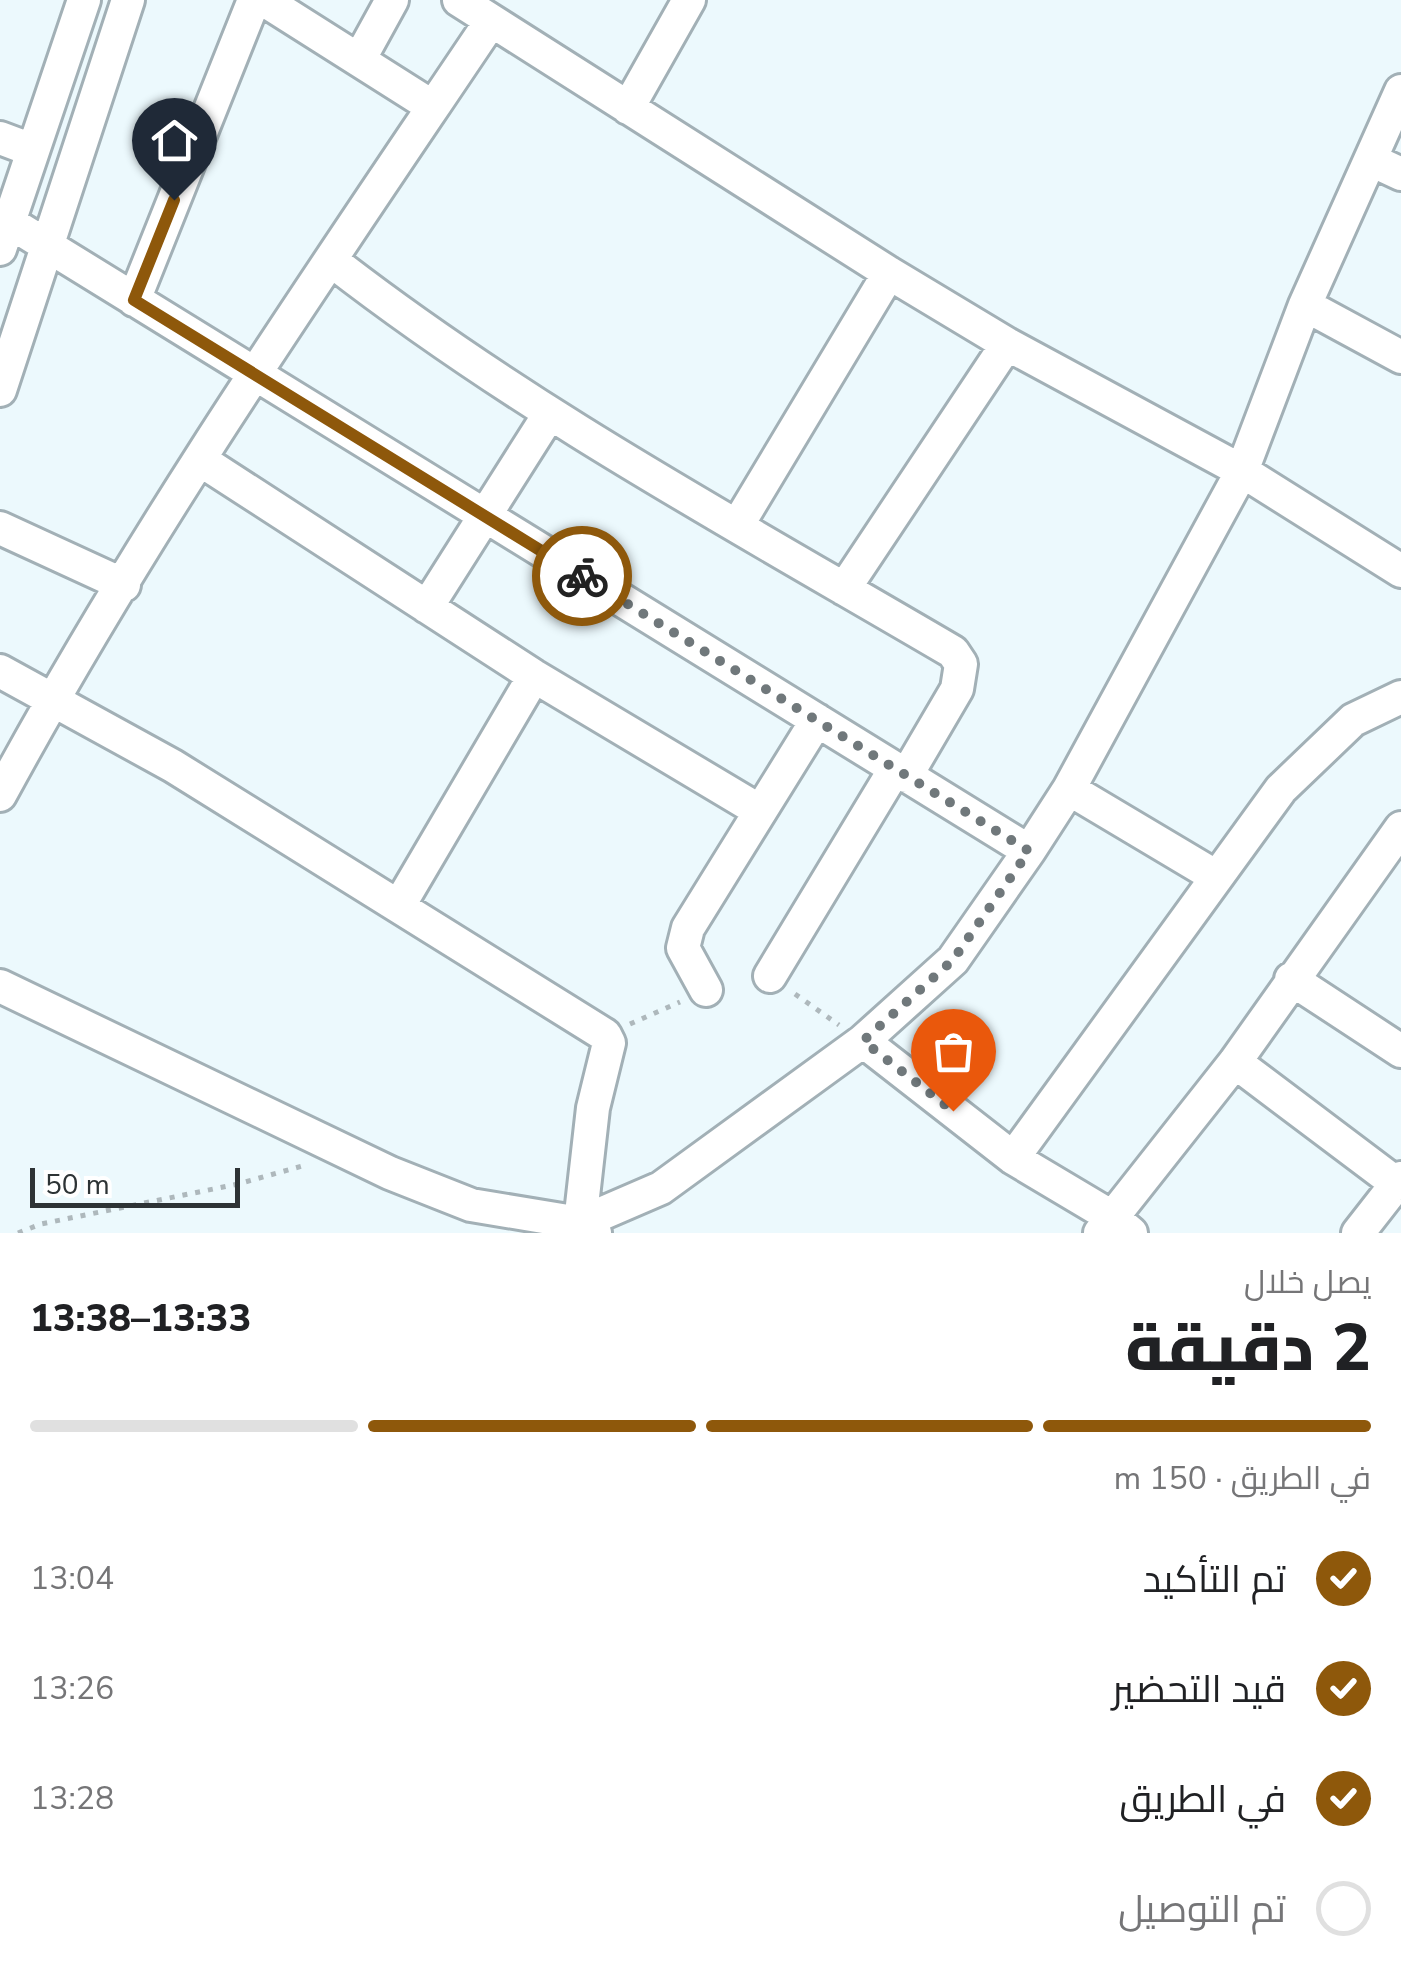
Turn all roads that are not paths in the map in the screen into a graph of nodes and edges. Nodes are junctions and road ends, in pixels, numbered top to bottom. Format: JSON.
{"nodes":[{"id":1,"x":84,"y":0,"type":"edge"},
{"id":2,"x":128,"y":0,"type":"edge"},
{"id":3,"x":254,"y":0,"type":"edge"},
{"id":4,"x":264,"y":0,"type":"edge"},
{"id":5,"x":392,"y":0,"type":"edge"},
{"id":6,"x":459,"y":0,"type":"edge"},
{"id":7,"x":689,"y":0,"type":"edge"},
{"id":8,"x":491,"y":21,"type":"junction"},
{"id":9,"x":359,"y":60,"type":"junction"},
{"id":10,"x":1401,"y":91,"type":"edge"},
{"id":11,"x":434,"y":107,"type":"junction"},
{"id":12,"x":628,"y":108,"type":"junction"},
{"id":13,"x":0,"y":138,"type":"edge"},
{"id":14,"x":32,"y":150,"type":"junction"},
{"id":15,"x":1386,"y":167,"type":"edge"},
{"id":16,"x":4,"y":235,"type":"edge"},
{"id":17,"x":47,"y":245,"type":"junction"},
{"id":18,"x":332,"y":261,"type":"junction"},
{"id":19,"x":889,"y":273,"type":"junction"},
{"id":20,"x":134,"y":300,"type":"junction"},
{"id":21,"x":1306,"y":304,"type":"junction"},
{"id":22,"x":1008,"y":344,"type":"junction"},
{"id":23,"x":1401,"y":357,"type":"edge"},
{"id":24,"x":256,"y":375,"type":"junction"},
{"id":25,"x":0,"y":390,"type":"edge"},
{"id":26,"x":550,"y":413,"type":"junction"},
{"id":27,"x":202,"y":461,"type":"junction"},
{"id":28,"x":1242,"y":471,"type":"junction"},
{"id":29,"x":484,"y":515,"type":"junction"},
{"id":30,"x":737,"y":526,"type":"junction"},
{"id":31,"x":0,"y":528,"type":"edge"},
{"id":32,"x":1401,"y":571,"type":"edge"},
{"id":33,"x":124,"y":585,"type":"junction"},
{"id":34,"x":844,"y":589,"type":"junction"},
{"id":35,"x":427,"y":607,"type":"junction"},
{"id":36,"x":0,"y":671,"type":"edge"},
{"id":37,"x":534,"y":676,"type":"junction"},
{"id":38,"x":1401,"y":697,"type":"edge"},
{"id":39,"x":51,"y":700,"type":"junction"},
{"id":40,"x":816,"y":720,"type":"junction"},
{"id":41,"x":900,"y":772,"type":"junction"},
{"id":42,"x":1069,"y":789,"type":"junction"},
{"id":43,"x":0,"y":795,"type":"edge"},
{"id":44,"x":760,"y":812,"type":"junction"},
{"id":45,"x":1401,"y":828,"type":"edge"},
{"id":46,"x":1029,"y":851,"type":"junction"},
{"id":47,"x":1214,"y":876,"type":"junction"},
{"id":48,"x":400,"y":904,"type":"junction"},
{"id":49,"x":770,"y":976,"type":"road end"},
{"id":50,"x":1291,"y":980,"type":"junction"},
{"id":51,"x":0,"y":986,"type":"edge"},
{"id":52,"x":706,"y":990,"type":"road end"},
{"id":53,"x":863,"y":1041,"type":"junction"},
{"id":54,"x":1401,"y":1051,"type":"edge"},
{"id":55,"x":1234,"y":1062,"type":"junction"},
{"id":56,"x":1013,"y":1158,"type":"junction"},
{"id":57,"x":1399,"y":1181,"type":"edge"},
{"id":58,"x":1378,"y":1223,"type":"edge"},
{"id":59,"x":588,"y":1228,"type":"edge"},
{"id":60,"x":1114,"y":1228,"type":"edge"}],
"edges":[{"from":1,"to":14,"type":"street"},
{"from":2,"to":17,"type":"street"},
{"from":3,"to":20,"type":"street"},
{"from":4,"to":9,"type":"street"},
{"from":5,"to":9,"type":"street"},
{"from":6,"to":8,"type":"street"},
{"from":7,"to":12,"type":"street"},
{"from":8,"to":11,"type":"street"},
{"from":8,"to":12,"type":"street"},
{"from":9,"to":11,"type":"street"},
{"from":10,"to":15,"type":"street"},
{"from":11,"to":18,"type":"street"},
{"from":12,"to":19,"type":"street"},
{"from":13,"to":14,"type":"street"},
{"from":14,"to":16,"type":"street"},
{"from":15,"to":21,"type":"street"},
{"from":16,"to":17,"type":"street"},
{"from":17,"to":20,"type":"street"},
{"from":17,"to":25,"type":"street"},
{"from":18,"to":24,"type":"street"},
{"from":18,"to":26,"type":"street"},
{"from":19,"to":22,"type":"street"},
{"from":19,"to":30,"type":"street"},
{"from":20,"to":24,"type":"street"},
{"from":21,"to":23,"type":"street"},
{"from":21,"to":28,"type":"street"},
{"from":22,"to":28,"type":"street"},
{"from":22,"to":34,"type":"street"},
{"from":24,"to":27,"type":"street"},
{"from":24,"to":29,"type":"street"},
{"from":26,"to":29,"type":"street"},
{"from":26,"to":30,"type":"street"},
{"from":27,"to":33,"type":"street"},
{"from":27,"to":35,"type":"street"},
{"from":28,"to":32,"type":"street"},
{"from":28,"to":42,"type":"street"},
{"from":29,"to":35,"type":"street"},
{"from":29,"to":40,"type":"street"},
{"from":30,"to":34,"type":"street"},
{"from":31,"to":33,"type":"street"},
{"from":33,"to":39,"type":"street"},
{"from":34,"to":41,"type":"street"},
{"from":35,"to":37,"type":"street"},
{"from":36,"to":39,"type":"street"},
{"from":37,"to":44,"type":"street"},
{"from":37,"to":48,"type":"street"},
{"from":38,"to":47,"type":"street"},
{"from":39,"to":43,"type":"street"},
{"from":39,"to":48,"type":"street"},
{"from":40,"to":41,"type":"street"},
{"from":40,"to":44,"type":"street"},
{"from":41,"to":46,"type":"street"},
{"from":41,"to":49,"type":"street"},
{"from":42,"to":46,"type":"street"},
{"from":42,"to":47,"type":"street"},
{"from":44,"to":52,"type":"street"},
{"from":45,"to":50,"type":"street"},
{"from":46,"to":53,"type":"street"},
{"from":47,"to":56,"type":"street"},
{"from":48,"to":59,"type":"street"},
{"from":50,"to":54,"type":"street"},
{"from":50,"to":55,"type":"street"},
{"from":51,"to":59,"type":"street"},
{"from":53,"to":56,"type":"street"},
{"from":53,"to":59,"type":"street"},
{"from":55,"to":57,"type":"street"},
{"from":55,"to":60,"type":"street"},
{"from":56,"to":60,"type":"street"},
{"from":57,"to":58,"type":"street"}]}
